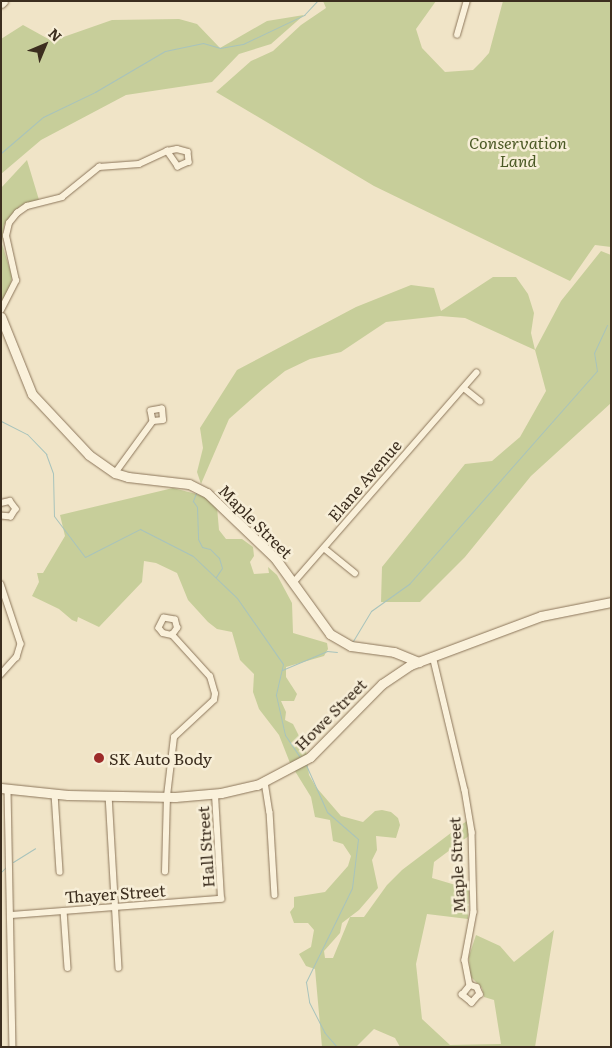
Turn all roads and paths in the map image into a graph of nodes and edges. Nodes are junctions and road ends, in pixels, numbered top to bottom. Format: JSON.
{"nodes":[{"id":1,"x":467,"y":1,"type":"edge"},
{"id":2,"x":457,"y":35,"type":"dead end"},
{"id":3,"x":167,"y":151,"type":"dead end"},
{"id":4,"x":1,"y":310,"type":"edge"},
{"id":5,"x":1,"y":317,"type":"edge"},
{"id":6,"x":476,"y":373,"type":"dead end"},
{"id":7,"x":464,"y":388,"type":"junction"},
{"id":8,"x":480,"y":401,"type":"dead end"},
{"id":9,"x":153,"y":421,"type":"dead end"},
{"id":10,"x":115,"y":473,"type":"junction"},
{"id":11,"x":1,"y":502,"type":"edge"},
{"id":12,"x":1,"y":516,"type":"edge"},
{"id":13,"x":324,"y":548,"type":"junction"},
{"id":14,"x":355,"y":573,"type":"dead end"},
{"id":15,"x":293,"y":583,"type":"junction"},
{"id":16,"x":1,"y":584,"type":"edge"},
{"id":17,"x":611,"y":602,"type":"edge"},
{"id":18,"x":172,"y":635,"type":"dead end"},
{"id":19,"x":433,"y":656,"type":"junction"},
{"id":20,"x":419,"y":662,"type":"junction"},
{"id":21,"x":1,"y":675,"type":"edge"},
{"id":22,"x":265,"y":782,"type":"junction"},
{"id":23,"x":4,"y":789,"type":"edge"},
{"id":24,"x":55,"y":794,"type":"junction"},
{"id":25,"x":215,"y":794,"type":"junction"},
{"id":26,"x":109,"y":795,"type":"junction"},
{"id":27,"x":167,"y":796,"type":"junction"},
{"id":28,"x":60,"y":872,"type":"dead end"},
{"id":29,"x":165,"y":872,"type":"dead end"},
{"id":30,"x":275,"y":896,"type":"dead end"},
{"id":31,"x":221,"y":899,"type":"joint"},
{"id":32,"x":115,"y":907,"type":"junction"},
{"id":33,"x":64,"y":911,"type":"junction"},
{"id":34,"x":11,"y":915,"type":"junction"},
{"id":35,"x":68,"y":968,"type":"dead end"},
{"id":36,"x":118,"y":968,"type":"dead end"},
{"id":37,"x":470,"y":985,"type":"dead end"},
{"id":38,"x":14,"y":1047,"type":"edge"}],
"edges":[{"from":1,"to":2,"type":"street"},
{"from":3,"to":4,"type":"street"},
{"from":5,"to":10,"type":"street","name":"Maple Street"},
{"from":6,"to":7,"type":"street","name":"Elane Avenue"},
{"from":7,"to":8,"type":"street"},
{"from":7,"to":13,"type":"street","name":"Elane Avenue"},
{"from":9,"to":10,"type":"street"},
{"from":10,"to":15,"type":"street","name":"Maple Street"},
{"from":11,"to":12,"type":"street"},
{"from":13,"to":14,"type":"street"},
{"from":13,"to":15,"type":"street","name":"Elane Avenue"},
{"from":15,"to":20,"type":"street","name":"Maple Street"},
{"from":16,"to":21,"type":"street"},
{"from":17,"to":19,"type":"street","name":"Howe Street"},
{"from":18,"to":27,"type":"street"},
{"from":19,"to":20,"type":"street","name":"Howe Street"},
{"from":19,"to":37,"type":"street","name":"Maple Street"},
{"from":20,"to":22,"type":"street","name":"Howe Street"},
{"from":22,"to":25,"type":"street","name":"Howe Street"},
{"from":22,"to":30,"type":"street"},
{"from":23,"to":24,"type":"street","name":"Howe Street"},
{"from":23,"to":34,"type":"street"},
{"from":24,"to":26,"type":"street","name":"Howe Street"},
{"from":24,"to":28,"type":"street"},
{"from":25,"to":27,"type":"street","name":"Howe Street"},
{"from":25,"to":31,"type":"street","name":"Hall Street"},
{"from":26,"to":27,"type":"street","name":"Howe Street"},
{"from":26,"to":32,"type":"street"},
{"from":27,"to":29,"type":"street"},
{"from":31,"to":32,"type":"street","name":"Thayer Street"},
{"from":32,"to":33,"type":"street","name":"Thayer Street"},
{"from":32,"to":36,"type":"street"},
{"from":33,"to":34,"type":"street","name":"Thayer Street"},
{"from":33,"to":35,"type":"street"},
{"from":34,"to":38,"type":"street"}]}
